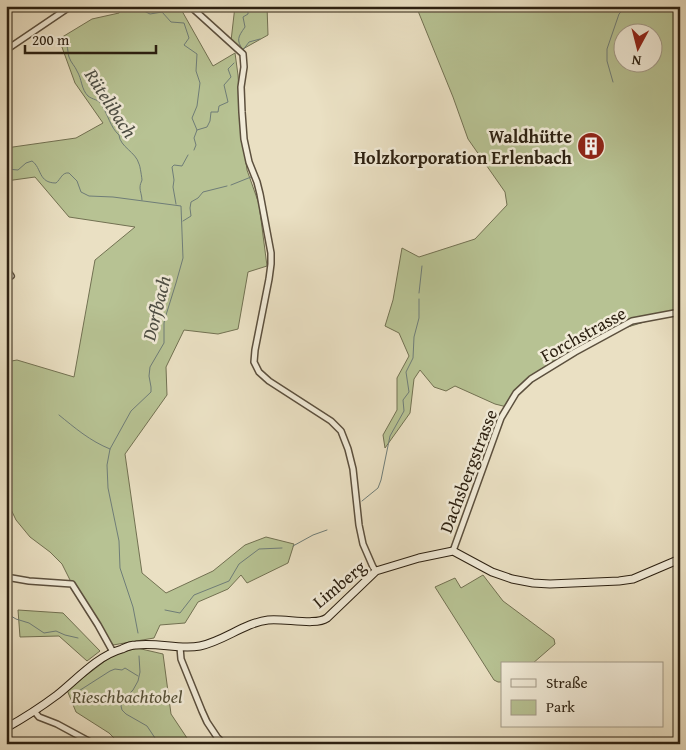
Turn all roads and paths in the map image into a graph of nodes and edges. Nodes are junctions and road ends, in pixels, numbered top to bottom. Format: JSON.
{"nodes":[{"id":1,"x":71,"y":6,"type":"edge"},
{"id":2,"x":190,"y":6,"type":"edge"},
{"id":3,"x":6,"y":50,"type":"edge"},
{"id":4,"x":6,"y":269,"type":"edge"},
{"id":5,"x":12,"y":276,"type":"dead end"},
{"id":6,"x":680,"y":312,"type":"edge"},
{"id":7,"x":530,"y":379,"type":"joint"},
{"id":8,"x":453,"y":550,"type":"junction"},
{"id":9,"x":680,"y":559,"type":"edge"},
{"id":10,"x":376,"y":571,"type":"junction"},
{"id":11,"x":6,"y":577,"type":"edge"},
{"id":12,"x":180,"y":647,"type":"junction"},
{"id":13,"x":112,"y":652,"type":"junction"},
{"id":14,"x":34,"y":711,"type":"junction"},
{"id":15,"x":6,"y":728,"type":"edge"},
{"id":16,"x":94,"y":744,"type":"edge"},
{"id":17,"x":224,"y":744,"type":"edge"}],
"edges":[{"from":1,"to":3,"type":"street"},
{"from":2,"to":10,"type":"street"},
{"from":4,"to":5,"type":"street"},
{"from":6,"to":7,"type":"street","name":"Forchstrasse"},
{"from":7,"to":8,"type":"street","name":"Dachsbergstrasse"},
{"from":8,"to":9,"type":"street"},
{"from":8,"to":10,"type":"street","name":"Limberg"},
{"from":10,"to":12,"type":"street","name":"Limberg"},
{"from":11,"to":13,"type":"street"},
{"from":12,"to":13,"type":"street","name":"Limberg"},
{"from":12,"to":17,"type":"street"},
{"from":13,"to":14,"type":"street","name":"Limberg"},
{"from":14,"to":15,"type":"street","name":"Limberg"},
{"from":14,"to":16,"type":"street"}]}
